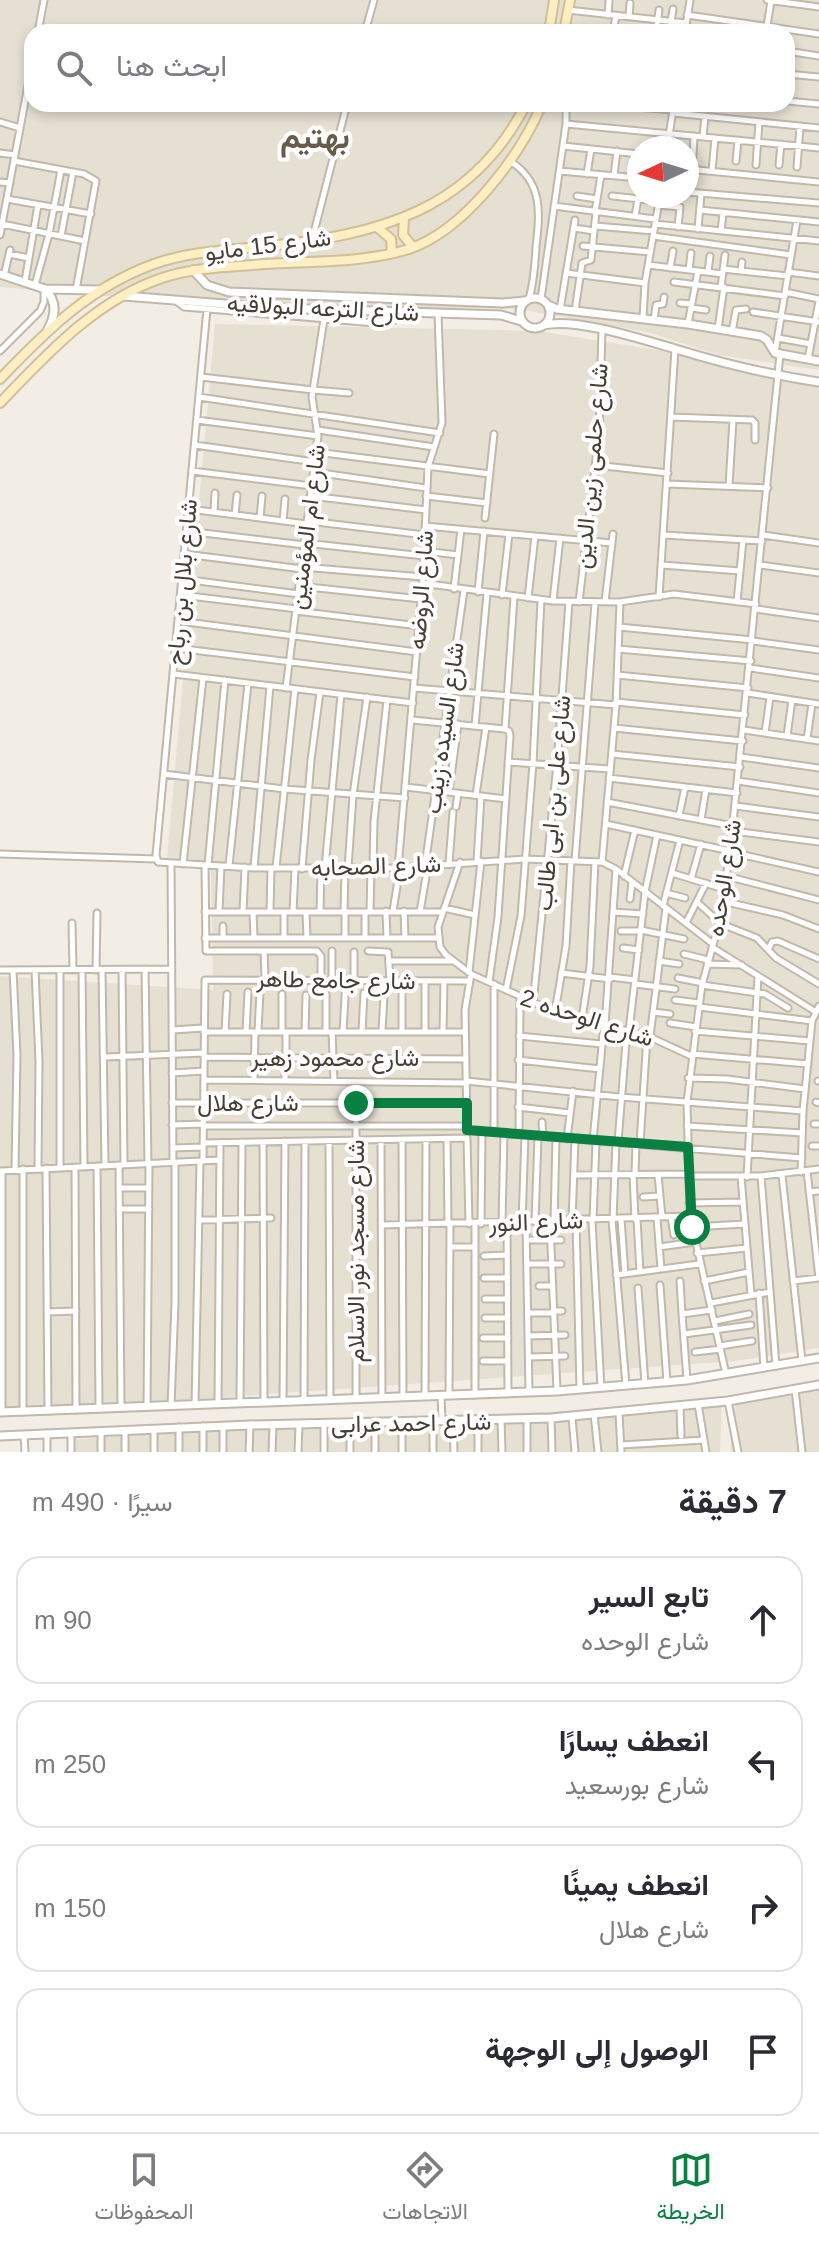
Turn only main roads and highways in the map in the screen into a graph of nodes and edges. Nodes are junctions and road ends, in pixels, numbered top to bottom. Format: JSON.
{"nodes":[{"id":1,"x":554,"y":0,"type":"edge"},
{"id":2,"x":570,"y":0,"type":"edge"},
{"id":3,"x":550,"y":24,"type":"edge"},
{"id":4,"x":565,"y":24,"type":"edge"},
{"id":5,"x":521,"y":112,"type":"edge"},
{"id":6,"x":538,"y":112,"type":"edge"},
{"id":7,"x":404,"y":219,"type":"junction"},
{"id":8,"x":378,"y":228,"type":"junction"},
{"id":9,"x":413,"y":247,"type":"junction"},
{"id":10,"x":392,"y":253,"type":"junction"},
{"id":11,"x":0,"y":379,"type":"edge"},
{"id":12,"x":0,"y":403,"type":"edge"}],
"edges":[{"from":1,"to":3,"type":"main road"},
{"from":2,"to":4,"type":"main road"},
{"from":5,"to":7,"type":"main road","name":"شارع 15 مايو"},
{"from":6,"to":9,"type":"main road","name":"شارع 15 مايو"},
{"from":7,"to":8,"type":"main road","name":"شارع 15 مايو"},
{"from":7,"to":9,"type":"main road"},
{"from":8,"to":10,"type":"main road"},
{"from":8,"to":11,"type":"main road","name":"شارع 15 مايو"},
{"from":9,"to":10,"type":"main road","name":"شارع 15 مايو"},
{"from":10,"to":12,"type":"main road","name":"شارع 15 مايو"}]}
